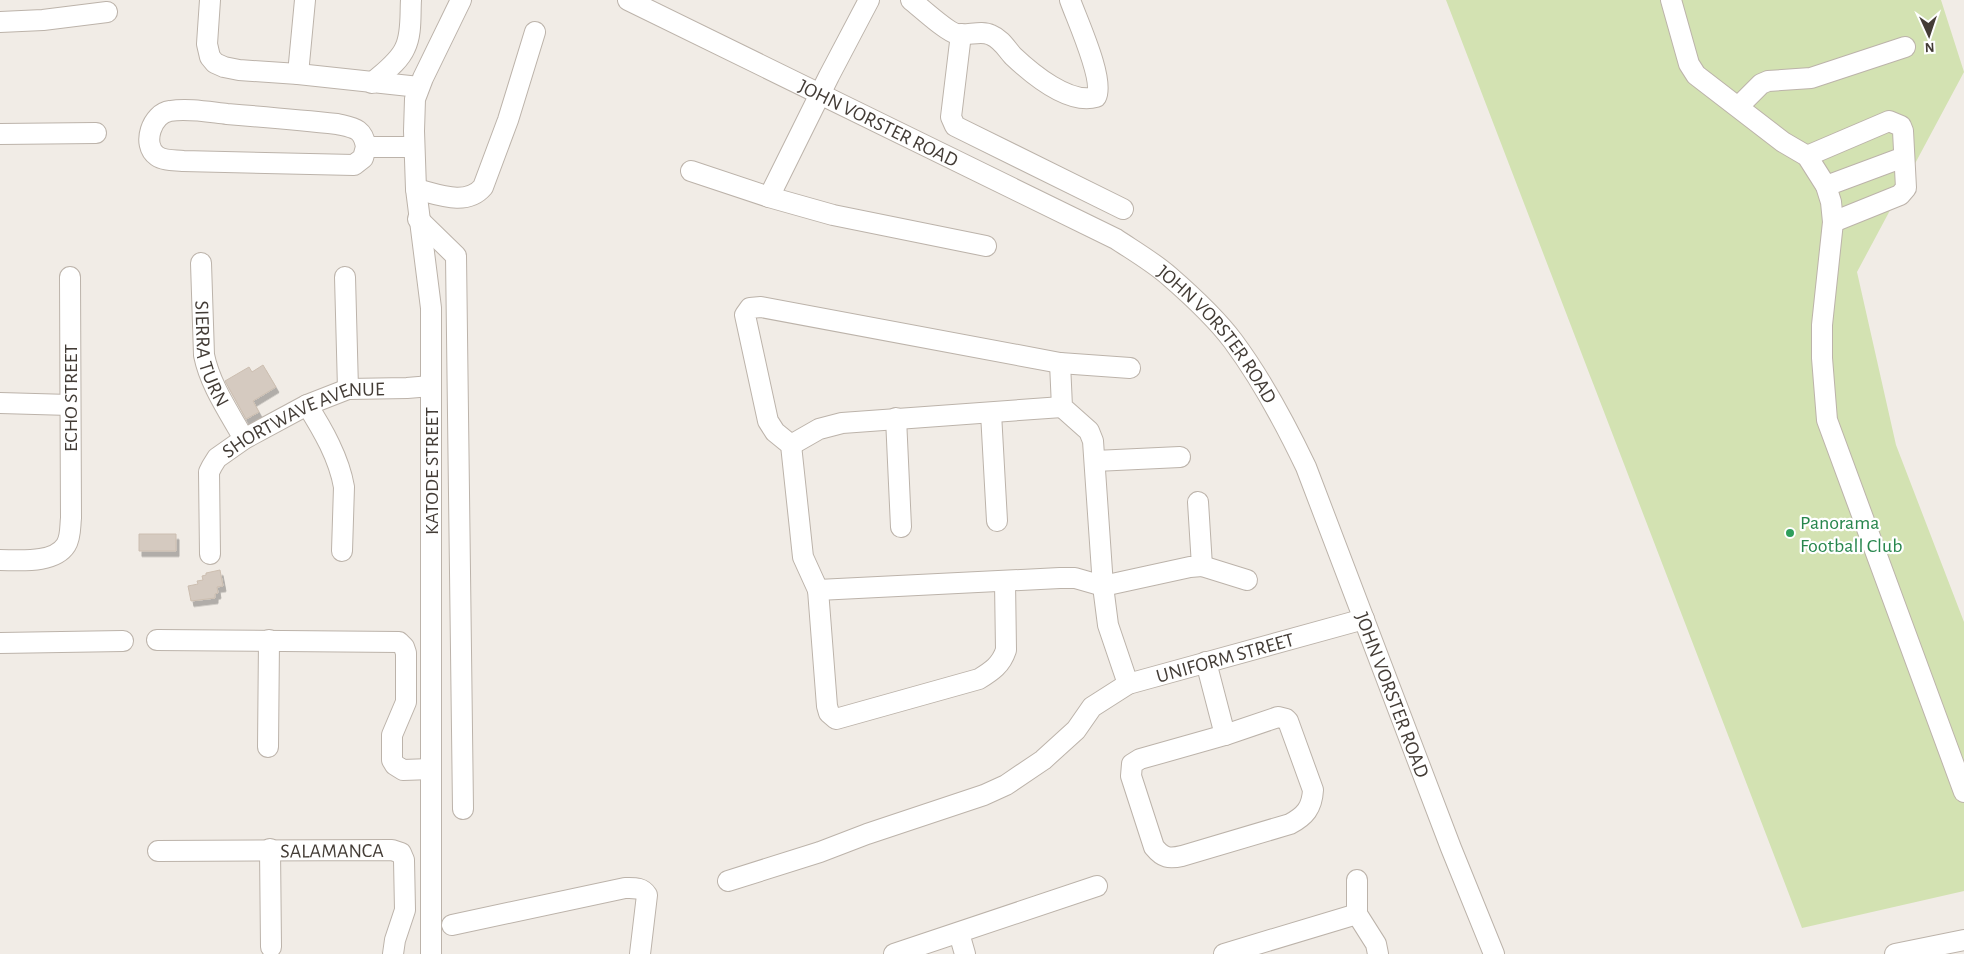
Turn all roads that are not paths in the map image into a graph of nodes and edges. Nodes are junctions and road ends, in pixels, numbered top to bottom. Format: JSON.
{"nodes":[{"id":1,"x":210,"y":0,"type":"edge"},
{"id":2,"x":305,"y":0,"type":"edge"},
{"id":3,"x":411,"y":0,"type":"edge"},
{"id":4,"x":462,"y":0,"type":"edge"},
{"id":5,"x":628,"y":0,"type":"edge"},
{"id":6,"x":911,"y":0,"type":"edge"},
{"id":7,"x":1070,"y":0,"type":"edge"},
{"id":8,"x":1671,"y":0,"type":"edge"},
{"id":9,"x":866,"y":2,"type":"edge"},
{"id":10,"x":107,"y":12,"type":"dead end"},
{"id":11,"x":0,"y":22,"type":"edge"},
{"id":12,"x":535,"y":32,"type":"dead end"},
{"id":13,"x":961,"y":34,"type":"junction"},
{"id":14,"x":1906,"y":47,"type":"dead end"},
{"id":15,"x":298,"y":74,"type":"junction"},
{"id":16,"x":372,"y":83,"type":"junction"},
{"id":17,"x":420,"y":87,"type":"junction"},
{"id":18,"x":821,"y":93,"type":"junction"},
{"id":19,"x":1739,"y":106,"type":"junction"},
{"id":20,"x":96,"y":133,"type":"dead end"},
{"id":21,"x":0,"y":134,"type":"edge"},
{"id":22,"x":414,"y":146,"type":"junction"},
{"id":23,"x":366,"y":147,"type":"junction"},
{"id":24,"x":1807,"y":156,"type":"junction"},
{"id":25,"x":1904,"y":157,"type":"junction"},
{"id":26,"x":691,"y":171,"type":"dead end"},
{"id":27,"x":1826,"y":186,"type":"junction"},
{"id":28,"x":416,"y":189,"type":"junction"},
{"id":29,"x":770,"y":197,"type":"junction"},
{"id":30,"x":1123,"y":209,"type":"dead end"},
{"id":31,"x":418,"y":219,"type":"junction"},
{"id":32,"x":1832,"y":222,"type":"junction"},
{"id":33,"x":986,"y":246,"type":"dead end"},
{"id":34,"x":201,"y":263,"type":"dead end"},
{"id":35,"x":70,"y":277,"type":"dead end"},
{"id":36,"x":345,"y":277,"type":"dead end"},
{"id":37,"x":1060,"y":363,"type":"junction"},
{"id":38,"x":1130,"y":368,"type":"dead end"},
{"id":39,"x":431,"y":386,"type":"junction"},
{"id":40,"x":348,"y":389,"type":"junction"},
{"id":41,"x":0,"y":403,"type":"edge"},
{"id":42,"x":70,"y":404,"type":"junction"},
{"id":43,"x":307,"y":405,"type":"junction"},
{"id":44,"x":1062,"y":407,"type":"junction"},
{"id":45,"x":991,"y":413,"type":"junction"},
{"id":46,"x":896,"y":418,"type":"junction"},
{"id":47,"x":244,"y":439,"type":"junction"},
{"id":48,"x":791,"y":445,"type":"junction"},
{"id":49,"x":1180,"y":457,"type":"dead end"},
{"id":50,"x":1095,"y":461,"type":"junction"},
{"id":51,"x":1198,"y":502,"type":"dead end"},
{"id":52,"x":997,"y":521,"type":"dead end"},
{"id":53,"x":901,"y":528,"type":"dead end"},
{"id":54,"x":342,"y":551,"type":"dead end"},
{"id":55,"x":210,"y":554,"type":"dead end"},
{"id":56,"x":0,"y":560,"type":"edge"},
{"id":57,"x":1202,"y":566,"type":"junction"},
{"id":58,"x":1247,"y":580,"type":"dead end"},
{"id":59,"x":1005,"y":582,"type":"junction"},
{"id":60,"x":1103,"y":586,"type":"junction"},
{"id":61,"x":818,"y":590,"type":"junction"},
{"id":62,"x":1364,"y":619,"type":"junction"},
{"id":63,"x":157,"y":640,"type":"dead end"},
{"id":64,"x":269,"y":640,"type":"junction"},
{"id":65,"x":123,"y":641,"type":"dead end"},
{"id":66,"x":0,"y":643,"type":"edge"},
{"id":67,"x":1206,"y":662,"type":"junction"},
{"id":68,"x":1128,"y":684,"type":"junction"},
{"id":69,"x":1225,"y":735,"type":"junction"},
{"id":70,"x":268,"y":748,"type":"dead end"},
{"id":71,"x":462,"y":760,"type":"junction"},
{"id":72,"x":431,"y":764,"type":"junction"},
{"id":73,"x":1964,"y":792,"type":"edge"},
{"id":74,"x":463,"y":809,"type":"dead end"},
{"id":75,"x":270,"y":849,"type":"junction"},
{"id":76,"x":158,"y":851,"type":"dead end"},
{"id":77,"x":1356,"y":880,"type":"dead end"},
{"id":78,"x":728,"y":882,"type":"dead end"},
{"id":79,"x":1097,"y":886,"type":"dead end"},
{"id":80,"x":1357,"y":914,"type":"junction"},
{"id":81,"x":452,"y":925,"type":"dead end"},
{"id":82,"x":959,"y":933,"type":"junction"},
{"id":83,"x":1964,"y":940,"type":"edge"},
{"id":84,"x":272,"y":946,"type":"dead end"},
{"id":85,"x":393,"y":954,"type":"edge"},
{"id":86,"x":431,"y":954,"type":"edge"},
{"id":87,"x":640,"y":954,"type":"edge"},
{"id":88,"x":894,"y":954,"type":"edge"},
{"id":89,"x":965,"y":954,"type":"edge"},
{"id":90,"x":1224,"y":954,"type":"edge"},
{"id":91,"x":1378,"y":954,"type":"edge"},
{"id":92,"x":1494,"y":954,"type":"edge"},
{"id":93,"x":1895,"y":954,"type":"edge"}],
"edges":[{"from":1,"to":15,"type":"street"},
{"from":2,"to":15,"type":"street"},
{"from":3,"to":16,"type":"street"},
{"from":4,"to":17,"type":"street","name":"KATODE STREET"},
{"from":5,"to":18,"type":"street","name":"JOHN VORSTER ROAD"},
{"from":6,"to":13,"type":"street"},
{"from":7,"to":13,"type":"street"},
{"from":8,"to":19,"type":"street"},
{"from":9,"to":18,"type":"street"},
{"from":10,"to":11,"type":"street"},
{"from":12,"to":28,"type":"street"},
{"from":13,"to":30,"type":"street"},
{"from":14,"to":19,"type":"street"},
{"from":15,"to":16,"type":"street"},
{"from":16,"to":17,"type":"street"},
{"from":17,"to":22,"type":"street","name":"KATODE STREET"},
{"from":18,"to":29,"type":"street"},
{"from":18,"to":62,"type":"street","name":"JOHN VORSTER ROAD"},
{"from":19,"to":24,"type":"street"},
{"from":20,"to":21,"type":"street"},
{"from":22,"to":23,"type":"street"},
{"from":22,"to":28,"type":"street","name":"KATODE STREET"},
{"from":23,"to":23,"type":"street"},
{"from":24,"to":25,"type":"street"},
{"from":24,"to":27,"type":"street"},
{"from":25,"to":27,"type":"street"},
{"from":25,"to":32,"type":"street"},
{"from":26,"to":29,"type":"street"},
{"from":27,"to":32,"type":"street"},
{"from":28,"to":31,"type":"street","name":"KATODE STREET"},
{"from":29,"to":33,"type":"street"},
{"from":31,"to":39,"type":"street","name":"KATODE STREET"},
{"from":31,"to":71,"type":"street"},
{"from":32,"to":73,"type":"street"},
{"from":34,"to":47,"type":"street","name":"SIERRA TURN"},
{"from":35,"to":42,"type":"street","name":"ECHO STREET"},
{"from":36,"to":40,"type":"street"},
{"from":37,"to":38,"type":"street"},
{"from":37,"to":44,"type":"street"},
{"from":37,"to":48,"type":"street"},
{"from":39,"to":40,"type":"street","name":"SHORTWAVE AVENUE"},
{"from":39,"to":72,"type":"street","name":"KATODE STREET"},
{"from":40,"to":43,"type":"street","name":"SHORTWAVE AVENUE"},
{"from":41,"to":42,"type":"street"},
{"from":42,"to":56,"type":"street","name":"ECHO STREET"},
{"from":43,"to":47,"type":"street","name":"SHORTWAVE AVENUE"},
{"from":43,"to":54,"type":"street"},
{"from":44,"to":45,"type":"street"},
{"from":44,"to":50,"type":"street"},
{"from":45,"to":46,"type":"street"},
{"from":45,"to":52,"type":"street"},
{"from":46,"to":48,"type":"street"},
{"from":46,"to":53,"type":"street"},
{"from":47,"to":55,"type":"street","name":"SHORTWAVE AVENUE"},
{"from":48,"to":61,"type":"street"},
{"from":49,"to":50,"type":"street"},
{"from":50,"to":60,"type":"street"},
{"from":51,"to":57,"type":"street"},
{"from":57,"to":58,"type":"street"},
{"from":57,"to":60,"type":"street"},
{"from":59,"to":60,"type":"street"},
{"from":59,"to":61,"type":"street"},
{"from":59,"to":61,"type":"street"},
{"from":60,"to":68,"type":"street"},
{"from":62,"to":67,"type":"street","name":"UNIFORM STREET"},
{"from":62,"to":92,"type":"street","name":"JOHN VORSTER ROAD"},
{"from":63,"to":64,"type":"street"},
{"from":64,"to":70,"type":"street"},
{"from":64,"to":72,"type":"street"},
{"from":65,"to":66,"type":"street"},
{"from":67,"to":68,"type":"street","name":"UNIFORM STREET"},
{"from":67,"to":69,"type":"street"},
{"from":68,"to":78,"type":"street","name":"UNIFORM STREET"},
{"from":69,"to":69,"type":"street"},
{"from":71,"to":72,"type":"street"},
{"from":71,"to":74,"type":"street"},
{"from":72,"to":86,"type":"street","name":"KATODE STREET"},
{"from":75,"to":76,"type":"street","name":"SALAMANCA"},
{"from":75,"to":84,"type":"street"},
{"from":75,"to":85,"type":"street","name":"SALAMANCA"},
{"from":77,"to":80,"type":"street"},
{"from":79,"to":82,"type":"street"},
{"from":80,"to":90,"type":"street"},
{"from":80,"to":91,"type":"street"},
{"from":81,"to":87,"type":"street"},
{"from":82,"to":88,"type":"street"},
{"from":82,"to":89,"type":"street"},
{"from":83,"to":93,"type":"street"}]}
